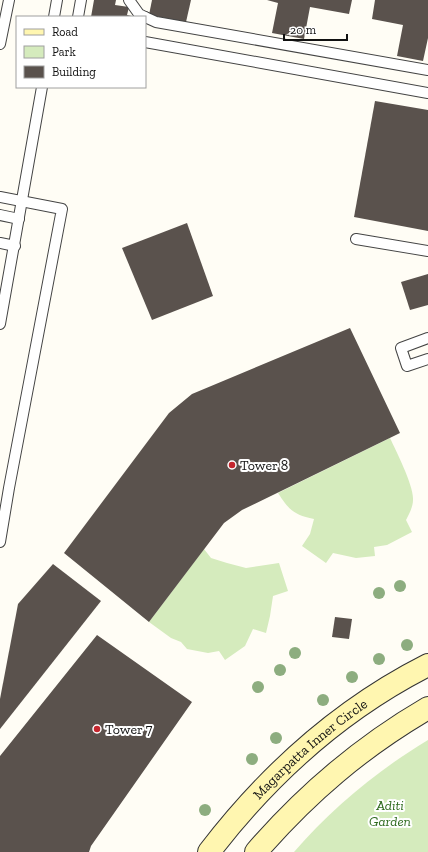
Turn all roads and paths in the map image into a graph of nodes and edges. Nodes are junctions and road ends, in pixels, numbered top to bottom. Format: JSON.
{"nodes":[{"id":1,"x":9,"y":0,"type":"edge"},
{"id":2,"x":57,"y":0,"type":"edge"},
{"id":3,"x":81,"y":0,"type":"edge"},
{"id":4,"x":129,"y":0,"type":"edge"},
{"id":5,"x":54,"y":16,"type":"edge"},
{"id":6,"x":78,"y":16,"type":"edge"},
{"id":7,"x":143,"y":16,"type":"edge"},
{"id":8,"x":146,"y":17,"type":"edge"},
{"id":9,"x":146,"y":42,"type":"edge"},
{"id":10,"x":0,"y":44,"type":"edge"},
{"id":11,"x":428,"y":70,"type":"edge"},
{"id":12,"x":42,"y":88,"type":"edge"},
{"id":13,"x":428,"y":93,"type":"edge"},
{"id":14,"x":0,"y":197,"type":"edge"},
{"id":15,"x":21,"y":201,"type":"junction"},
{"id":16,"x":0,"y":215,"type":"edge"},
{"id":17,"x":18,"y":219,"type":"junction"},
{"id":18,"x":356,"y":239,"type":"dead end"},
{"id":19,"x":0,"y":243,"type":"edge"},
{"id":20,"x":15,"y":246,"type":"junction"},
{"id":21,"x":428,"y":251,"type":"edge"},
{"id":22,"x":0,"y":324,"type":"edge"},
{"id":23,"x":428,"y":338,"type":"edge"},
{"id":24,"x":428,"y":359,"type":"edge"},
{"id":25,"x":0,"y":542,"type":"edge"},
{"id":26,"x":428,"y":665,"type":"edge"},
{"id":27,"x":428,"y":708,"type":"edge"},
{"id":28,"x":209,"y":852,"type":"edge"},
{"id":29,"x":256,"y":852,"type":"edge"}],
"edges":[{"from":1,"to":10,"type":"lane"},
{"from":2,"to":5,"type":"lane"},
{"from":3,"to":6,"type":"lane"},
{"from":4,"to":7,"type":"lane"},
{"from":8,"to":11,"type":"lane"},
{"from":9,"to":13,"type":"lane"},
{"from":12,"to":15,"type":"lane"},
{"from":14,"to":15,"type":"lane"},
{"from":15,"to":17,"type":"lane"},
{"from":15,"to":25,"type":"lane"},
{"from":16,"to":17,"type":"lane"},
{"from":17,"to":20,"type":"lane"},
{"from":18,"to":21,"type":"lane"},
{"from":19,"to":20,"type":"lane"},
{"from":20,"to":22,"type":"lane"},
{"from":23,"to":24,"type":"lane"},
{"from":26,"to":28,"type":"street","name":"Magarpatta Inner Circle"},
{"from":27,"to":29,"type":"street"}]}
